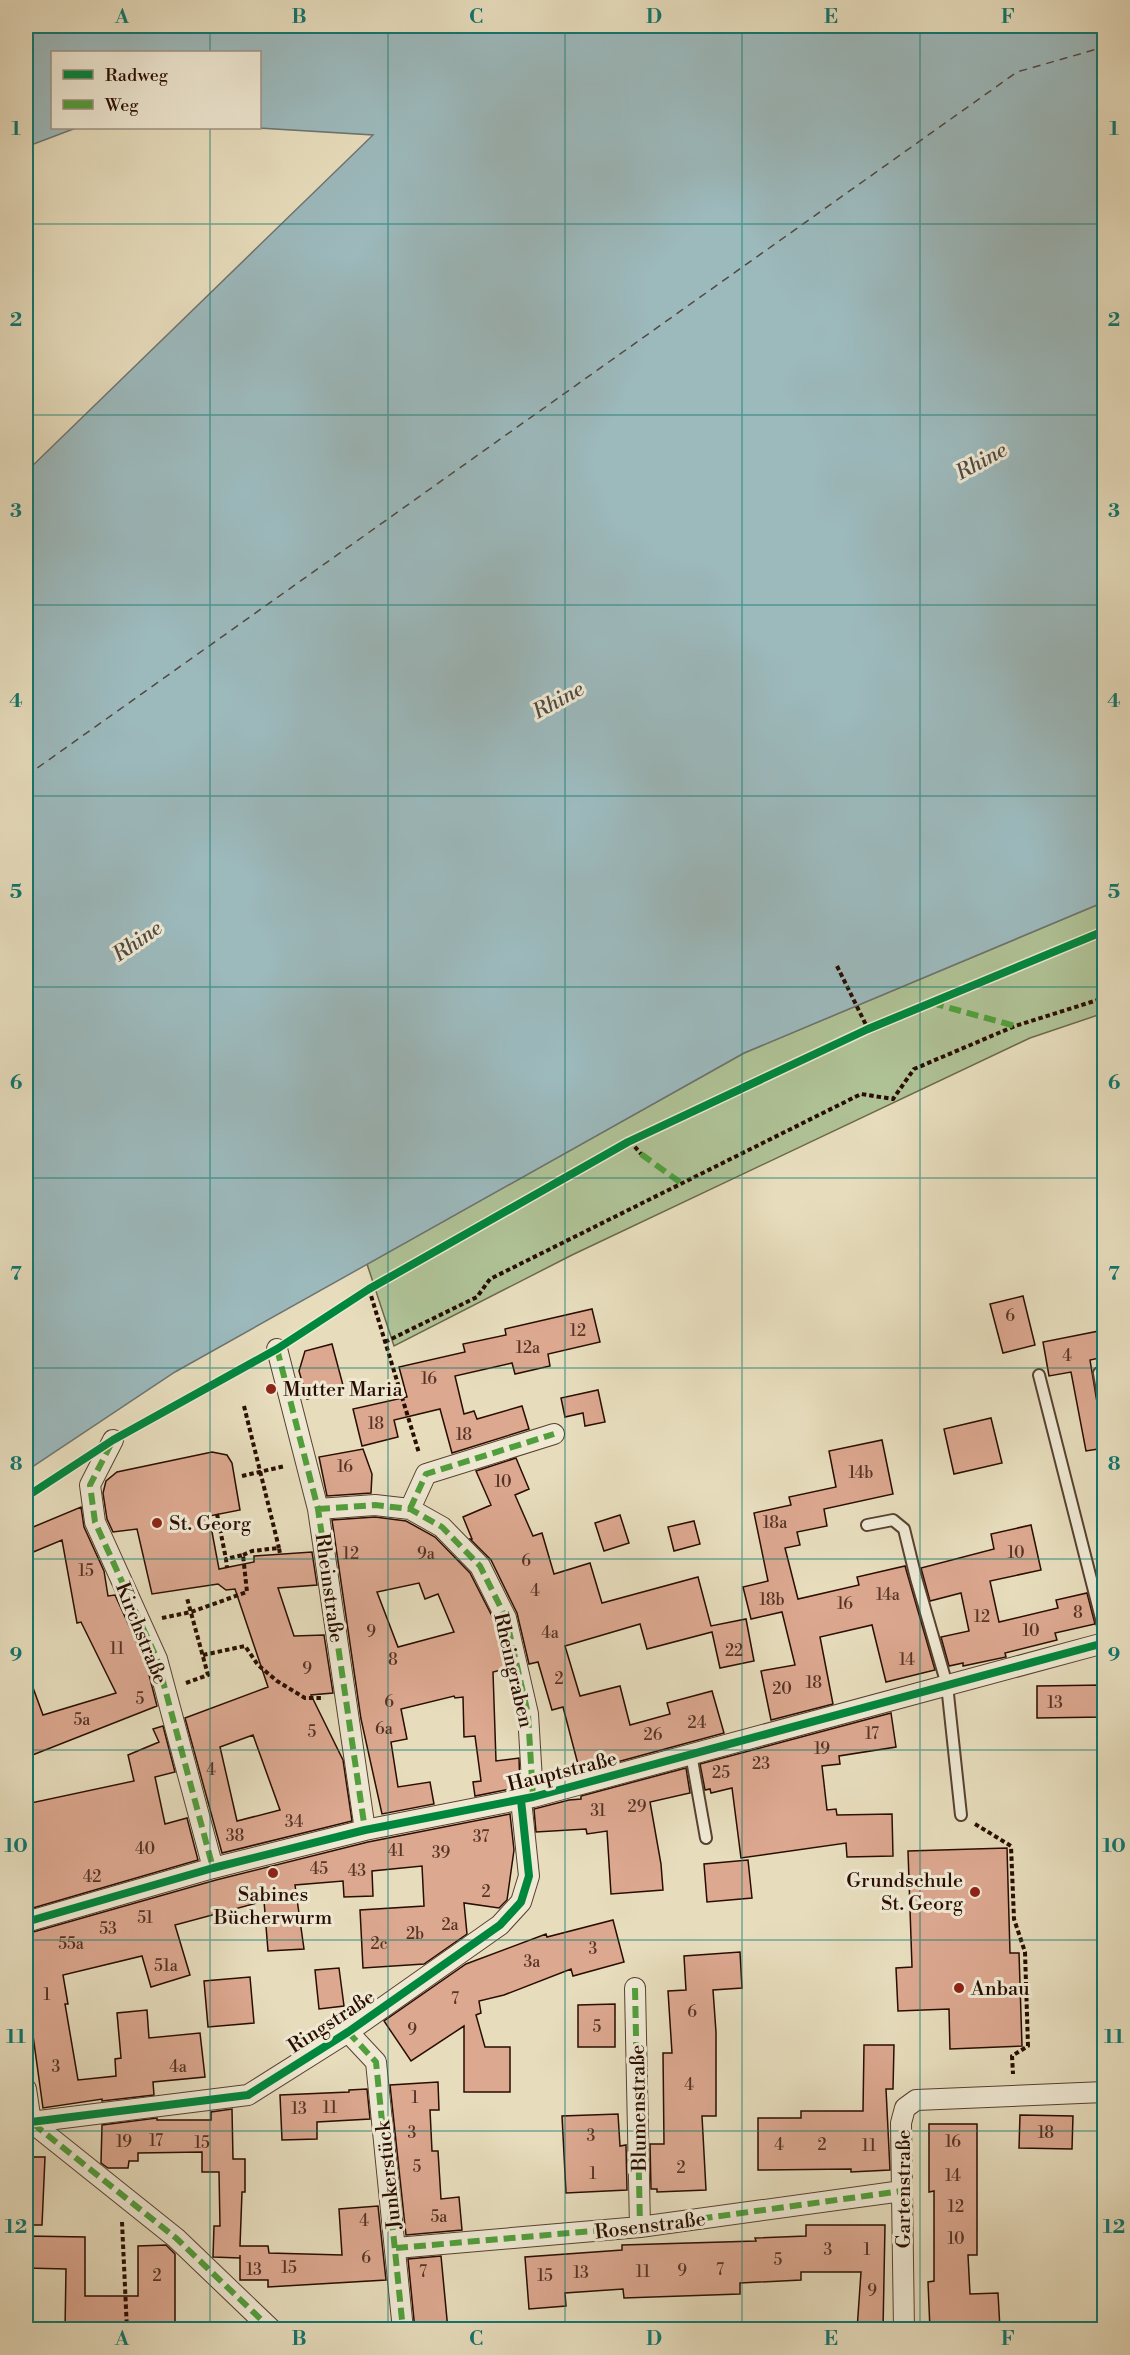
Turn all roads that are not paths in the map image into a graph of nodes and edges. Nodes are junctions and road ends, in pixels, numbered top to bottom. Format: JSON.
{"nodes":[{"id":1,"x":277,"y":1349,"type":"dead end"},
{"id":2,"x":1099,"y":1373,"type":"dead end"},
{"id":3,"x":1039,"y":1375,"type":"dead end"},
{"id":4,"x":1104,"y":1401,"type":"edge"},
{"id":5,"x":554,"y":1434,"type":"dead end"},
{"id":6,"x":113,"y":1440,"type":"dead end"},
{"id":7,"x":318,"y":1509,"type":"junction"},
{"id":8,"x":410,"y":1509,"type":"junction"},
{"id":9,"x":867,"y":1525,"type":"dead end"},
{"id":10,"x":1104,"y":1630,"type":"edge"},
{"id":11,"x":1104,"y":1643,"type":"edge"},
{"id":12,"x":947,"y":1685,"type":"junction"},
{"id":13,"x":691,"y":1754,"type":"junction"},
{"id":14,"x":527,"y":1798,"type":"junction"},
{"id":15,"x":961,"y":1815,"type":"road end"},
{"id":16,"x":365,"y":1830,"type":"junction"},
{"id":17,"x":706,"y":1838,"type":"dead end"},
{"id":18,"x":213,"y":1868,"type":"junction"},
{"id":19,"x":26,"y":1922,"type":"edge"},
{"id":20,"x":635,"y":1988,"type":"dead end"},
{"id":21,"x":348,"y":2032,"type":"junction"},
{"id":22,"x":1104,"y":2092,"type":"edge"},
{"id":23,"x":27,"y":2110,"type":"edge"},
{"id":24,"x":902,"y":2191,"type":"junction"},
{"id":25,"x":640,"y":2227,"type":"junction"},
{"id":26,"x":396,"y":2248,"type":"junction"},
{"id":27,"x":272,"y":2330,"type":"edge"},
{"id":28,"x":403,"y":2330,"type":"edge"},
{"id":29,"x":904,"y":2330,"type":"edge"}],
"edges":[{"from":1,"to":7,"type":"street","name":"Rheinstraße"},
{"from":2,"to":4,"type":"lane"},
{"from":3,"to":10,"type":"lane"},
{"from":5,"to":8,"type":"street"},
{"from":6,"to":18,"type":"street","name":"Kirchstraße"},
{"from":7,"to":8,"type":"street","name":"Rheingraben"},
{"from":7,"to":16,"type":"street","name":"Rheinstraße"},
{"from":8,"to":14,"type":"street","name":"Rheingraben"},
{"from":9,"to":12,"type":"lane"},
{"from":11,"to":12,"type":"street","name":"Hauptstraße"},
{"from":12,"to":13,"type":"street","name":"Hauptstraße"},
{"from":12,"to":15,"type":"lane"},
{"from":13,"to":14,"type":"street","name":"Hauptstraße"},
{"from":13,"to":17,"type":"lane"},
{"from":14,"to":16,"type":"street","name":"Hauptstraße"},
{"from":14,"to":21,"type":"street","name":"Ringstraße"},
{"from":16,"to":18,"type":"street","name":"Hauptstraße"},
{"from":18,"to":19,"type":"street","name":"Hauptstraße"},
{"from":20,"to":25,"type":"street","name":"Blumenstraße"},
{"from":21,"to":23,"type":"street","name":"Ringstraße"},
{"from":21,"to":26,"type":"street","name":"Junkerstück"},
{"from":22,"to":24,"type":"street","name":"Gartenstraße"},
{"from":23,"to":27,"type":"street"},
{"from":24,"to":25,"type":"street","name":"Rosenstraße"},
{"from":24,"to":29,"type":"street","name":"Gartenstraße"},
{"from":25,"to":26,"type":"street","name":"Rosenstraße"},
{"from":26,"to":28,"type":"street","name":"Junkerstück"}]}
